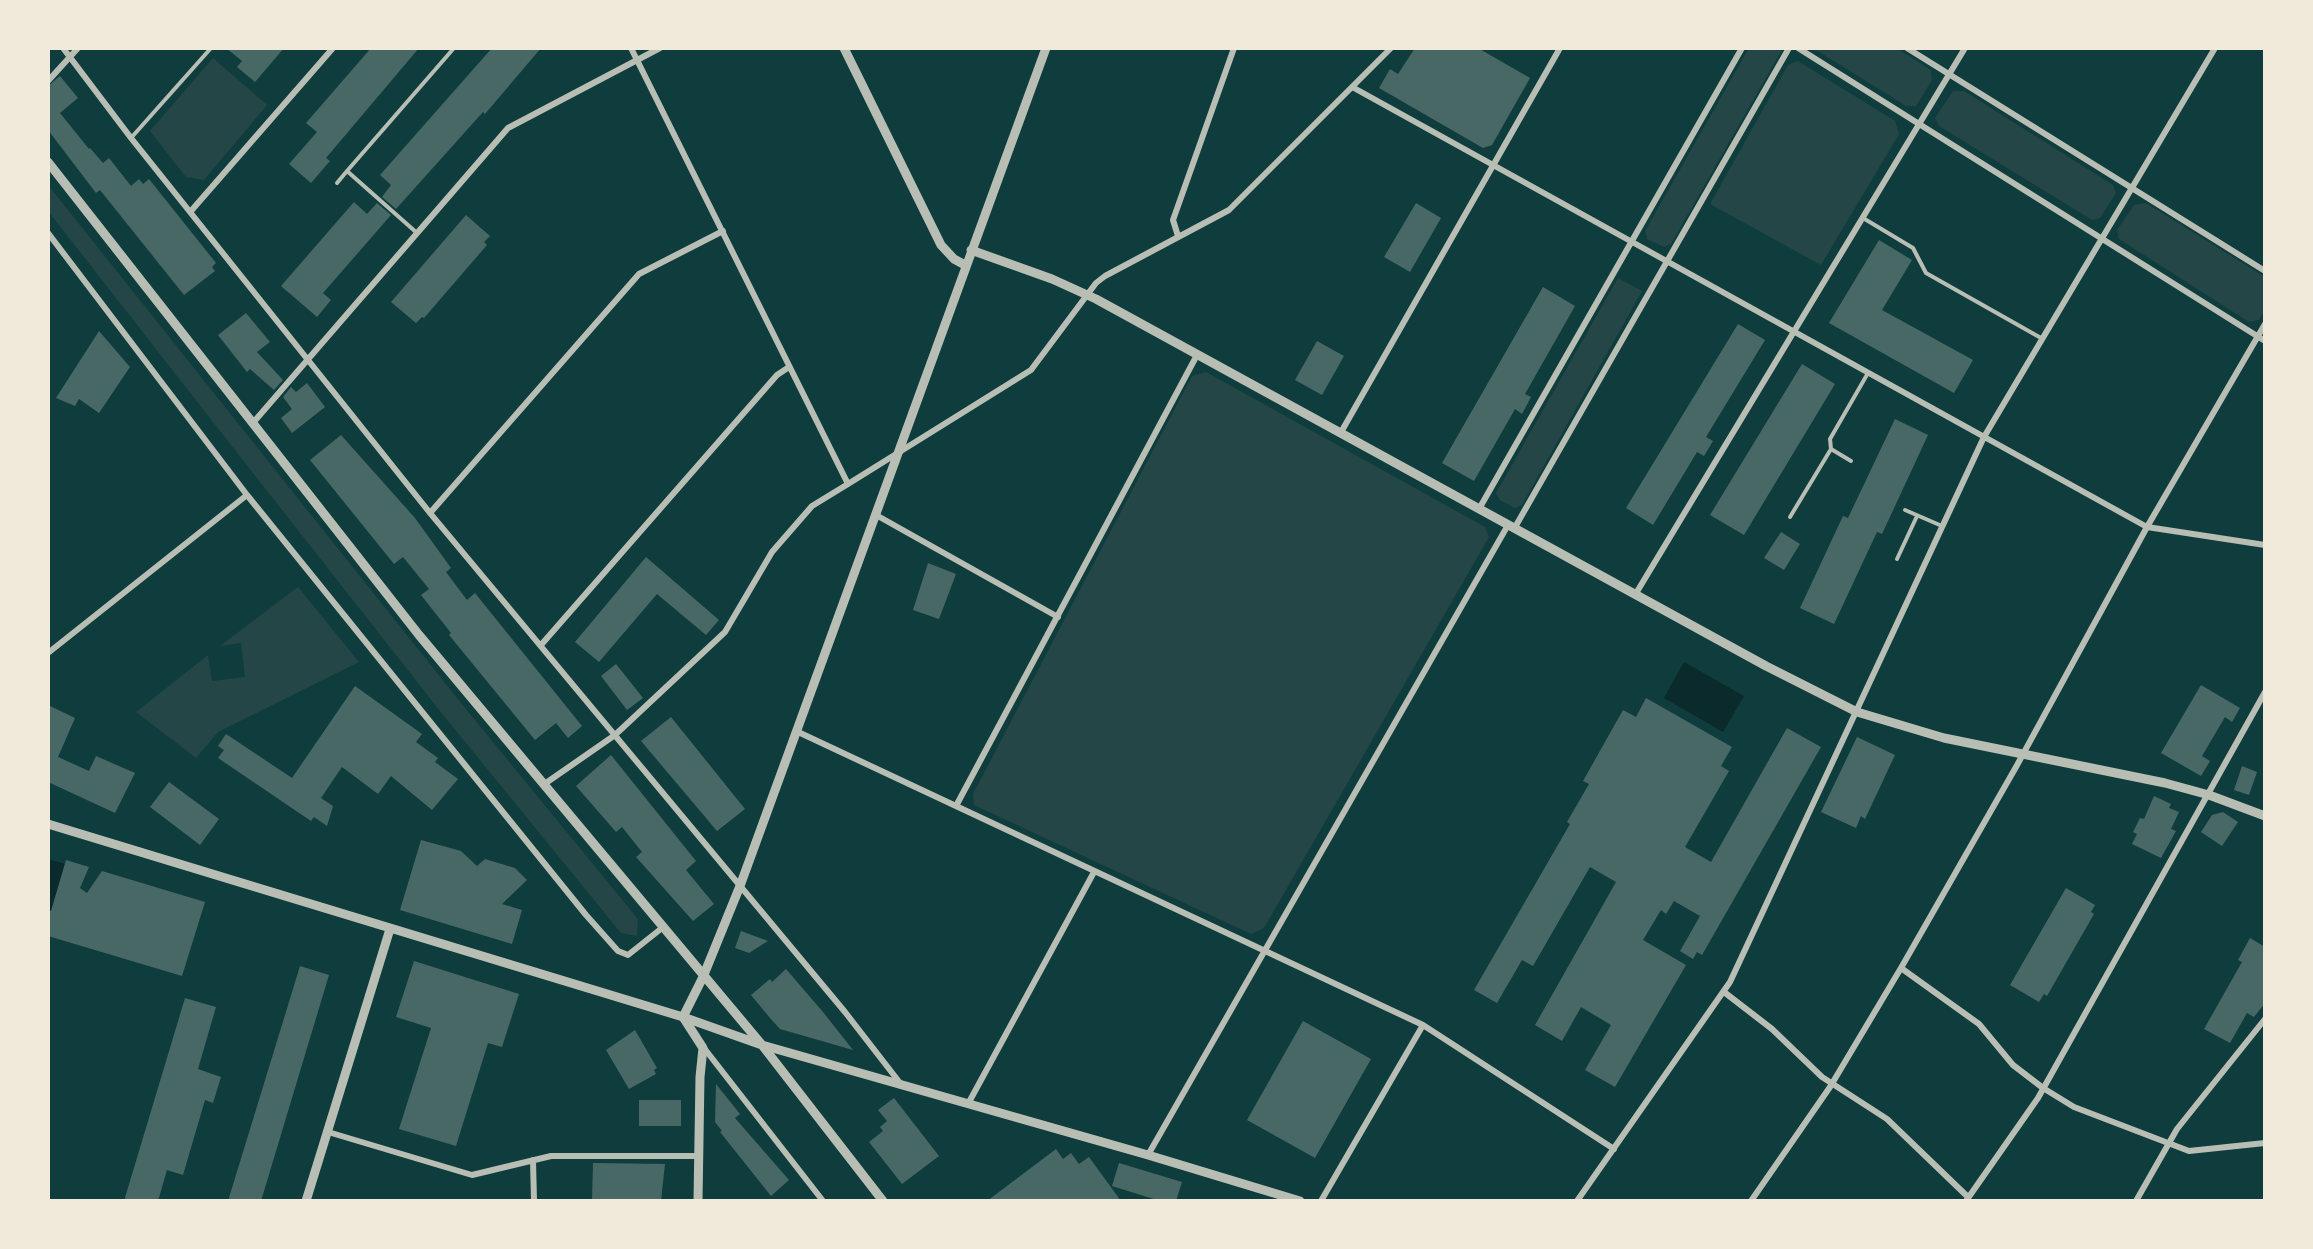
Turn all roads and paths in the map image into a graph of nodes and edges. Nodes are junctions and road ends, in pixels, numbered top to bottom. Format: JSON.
{"nodes":[{"id":1,"x":63,"y":48,"type":"edge"},
{"id":2,"x":78,"y":48,"type":"edge"},
{"id":3,"x":211,"y":48,"type":"edge"},
{"id":4,"x":333,"y":48,"type":"edge"},
{"id":5,"x":454,"y":48,"type":"edge"},
{"id":6,"x":631,"y":48,"type":"edge"},
{"id":7,"x":660,"y":48,"type":"edge"},
{"id":8,"x":844,"y":48,"type":"edge"},
{"id":9,"x":1046,"y":48,"type":"edge"},
{"id":10,"x":1234,"y":48,"type":"edge"},
{"id":11,"x":1391,"y":48,"type":"edge"},
{"id":12,"x":1560,"y":48,"type":"edge"},
{"id":13,"x":1742,"y":48,"type":"edge"},
{"id":14,"x":1790,"y":48,"type":"edge"},
{"id":15,"x":1798,"y":48,"type":"edge"},
{"id":16,"x":1907,"y":48,"type":"edge"},
{"id":17,"x":1965,"y":48,"type":"edge"},
{"id":18,"x":2215,"y":48,"type":"edge"},
{"id":19,"x":70,"y":57,"type":"junction"},
{"id":20,"x":637,"y":59,"type":"junction"},
{"id":21,"x":1949,"y":74,"type":"junction"},
{"id":22,"x":48,"y":81,"type":"edge"},
{"id":23,"x":1354,"y":88,"type":"junction"},
{"id":24,"x":1920,"y":122,"type":"junction"},
{"id":25,"x":131,"y":138,"type":"junction"},
{"id":26,"x":48,"y":162,"type":"edge"},
{"id":27,"x":1494,"y":165,"type":"junction"},
{"id":28,"x":347,"y":171,"type":"junction"},
{"id":29,"x":337,"y":183,"type":"dead end"},
{"id":30,"x":2130,"y":188,"type":"junction"},
{"id":31,"x":191,"y":211,"type":"junction"},
{"id":32,"x":1863,"y":217,"type":"junction"},
{"id":33,"x":723,"y":231,"type":"junction"},
{"id":34,"x":48,"y":233,"type":"edge"},
{"id":35,"x":418,"y":233,"type":"junction"},
{"id":36,"x":1178,"y":236,"type":"junction"},
{"id":37,"x":2101,"y":236,"type":"junction"},
{"id":38,"x":1631,"y":242,"type":"junction"},
{"id":39,"x":971,"y":250,"type":"junction"},
{"id":40,"x":1667,"y":262,"type":"junction"},
{"id":41,"x":965,"y":265,"type":"junction"},
{"id":42,"x":2265,"y":271,"type":"edge"},
{"id":43,"x":1087,"y":295,"type":"junction"},
{"id":44,"x":2265,"y":324,"type":"edge"},
{"id":45,"x":1794,"y":332,"type":"junction"},
{"id":46,"x":2257,"y":336,"type":"junction"},
{"id":47,"x":2041,"y":338,"type":"junction"},
{"id":48,"x":2265,"y":341,"type":"edge"},
{"id":49,"x":1197,"y":355,"type":"junction"},
{"id":50,"x":308,"y":360,"type":"junction"},
{"id":51,"x":789,"y":367,"type":"junction"},
{"id":52,"x":1868,"y":373,"type":"junction"},
{"id":53,"x":252,"y":424,"type":"junction"},
{"id":54,"x":1340,"y":434,"type":"junction"},
{"id":55,"x":1984,"y":437,"type":"junction"},
{"id":56,"x":1831,"y":448,"type":"junction"},
{"id":57,"x":898,"y":452,"type":"junction"},
{"id":58,"x":1851,"y":461,"type":"dead end"},
{"id":59,"x":848,"y":484,"type":"junction"},
{"id":60,"x":247,"y":495,"type":"junction"},
{"id":61,"x":1479,"y":509,"type":"junction"},
{"id":62,"x":1905,"y":510,"type":"dead end"},
{"id":63,"x":430,"y":513,"type":"junction"},
{"id":64,"x":876,"y":515,"type":"junction"},
{"id":65,"x":1917,"y":516,"type":"junction"},
{"id":66,"x":1790,"y":517,"type":"dead end"},
{"id":67,"x":1511,"y":527,"type":"junction"},
{"id":68,"x":1942,"y":527,"type":"junction"},
{"id":69,"x":2147,"y":527,"type":"junction"},
{"id":70,"x":2265,"y":545,"type":"edge"},
{"id":71,"x":1897,"y":559,"type":"dead end"},
{"id":72,"x":1635,"y":595,"type":"junction"},
{"id":73,"x":1058,"y":617,"type":"junction"},
{"id":74,"x":541,"y":645,"type":"junction"},
{"id":75,"x":48,"y":653,"type":"edge"},
{"id":76,"x":2265,"y":692,"type":"edge"},
{"id":77,"x":1857,"y":712,"type":"junction"},
{"id":78,"x":796,"y":731,"type":"junction"},
{"id":79,"x":615,"y":735,"type":"junction"},
{"id":80,"x":2023,"y":755,"type":"junction"},
{"id":81,"x":543,"y":785,"type":"junction"},
{"id":82,"x":2209,"y":795,"type":"junction"},
{"id":83,"x":956,"y":806,"type":"junction"},
{"id":84,"x":2265,"y":816,"type":"edge"},
{"id":85,"x":48,"y":824,"type":"edge"},
{"id":86,"x":1094,"y":872,"type":"junction"},
{"id":87,"x":740,"y":886,"type":"junction"},
{"id":88,"x":662,"y":928,"type":"junction"},
{"id":89,"x":390,"y":929,"type":"junction"},
{"id":90,"x":1264,"y":951,"type":"junction"},
{"id":91,"x":1901,"y":968,"type":"junction"},
{"id":92,"x":703,"y":977,"type":"junction"},
{"id":93,"x":1724,"y":992,"type":"junction"},
{"id":94,"x":683,"y":1017,"type":"junction"},
{"id":95,"x":2265,"y":1019,"type":"edge"},
{"id":96,"x":1423,"y":1025,"type":"junction"},
{"id":97,"x":762,"y":1045,"type":"junction"},
{"id":98,"x":704,"y":1048,"type":"junction"},
{"id":99,"x":900,"y":1083,"type":"junction"},
{"id":100,"x":1833,"y":1084,"type":"junction"},
{"id":101,"x":2043,"y":1088,"type":"junction"},
{"id":102,"x":968,"y":1104,"type":"junction"},
{"id":103,"x":328,"y":1132,"type":"junction"},
{"id":104,"x":2168,"y":1142,"type":"junction"},
{"id":105,"x":2265,"y":1143,"type":"edge"},
{"id":106,"x":1614,"y":1149,"type":"junction"},
{"id":107,"x":1148,"y":1155,"type":"junction"},
{"id":108,"x":698,"y":1156,"type":"junction"},
{"id":109,"x":533,"y":1160,"type":"junction"},
{"id":110,"x":1967,"y":1199,"type":"edge"},
{"id":111,"x":306,"y":1201,"type":"edge"},
{"id":112,"x":534,"y":1201,"type":"edge"},
{"id":113,"x":698,"y":1201,"type":"edge"},
{"id":114,"x":823,"y":1201,"type":"edge"},
{"id":115,"x":883,"y":1201,"type":"edge"},
{"id":116,"x":1300,"y":1201,"type":"edge"},
{"id":117,"x":1321,"y":1201,"type":"edge"},
{"id":118,"x":1577,"y":1201,"type":"edge"},
{"id":119,"x":1751,"y":1201,"type":"edge"},
{"id":120,"x":2136,"y":1201,"type":"edge"}],
"edges":[{"from":1,"to":19,"type":"street"},
{"from":2,"to":19,"type":"street"},
{"from":3,"to":25,"type":"lane"},
{"from":4,"to":31,"type":"street"},
{"from":5,"to":28,"type":"lane"},
{"from":6,"to":20,"type":"street"},
{"from":7,"to":20,"type":"street"},
{"from":8,"to":41,"type":"street"},
{"from":9,"to":39,"type":"street"},
{"from":10,"to":36,"type":"street"},
{"from":11,"to":23,"type":"street"},
{"from":12,"to":27,"type":"street"},
{"from":13,"to":38,"type":"street"},
{"from":14,"to":40,"type":"street"},
{"from":15,"to":24,"type":"street"},
{"from":16,"to":21,"type":"street"},
{"from":17,"to":21,"type":"street"},
{"from":18,"to":30,"type":"street"},
{"from":19,"to":22,"type":"street"},
{"from":19,"to":25,"type":"street"},
{"from":20,"to":33,"type":"street"},
{"from":20,"to":35,"type":"street"},
{"from":21,"to":24,"type":"street"},
{"from":21,"to":30,"type":"street"},
{"from":23,"to":27,"type":"street"},
{"from":23,"to":36,"type":"street"},
{"from":24,"to":32,"type":"street"},
{"from":24,"to":37,"type":"street"},
{"from":25,"to":31,"type":"street"},
{"from":26,"to":53,"type":"street"},
{"from":27,"to":38,"type":"street"},
{"from":27,"to":54,"type":"street"},
{"from":28,"to":29,"type":"lane"},
{"from":28,"to":35,"type":"lane"},
{"from":30,"to":37,"type":"street"},
{"from":30,"to":42,"type":"street"},
{"from":31,"to":50,"type":"street"},
{"from":32,"to":45,"type":"street"},
{"from":32,"to":47,"type":"lane"},
{"from":33,"to":51,"type":"street"},
{"from":33,"to":63,"type":"street"},
{"from":34,"to":60,"type":"street"},
{"from":35,"to":50,"type":"street"},
{"from":36,"to":43,"type":"street"},
{"from":37,"to":46,"type":"street"},
{"from":37,"to":47,"type":"street"},
{"from":38,"to":40,"type":"street"},
{"from":38,"to":61,"type":"street"},
{"from":39,"to":41,"type":"street"},
{"from":39,"to":43,"type":"street"},
{"from":40,"to":45,"type":"street"},
{"from":40,"to":67,"type":"street"},
{"from":41,"to":57,"type":"street"},
{"from":43,"to":49,"type":"street"},
{"from":43,"to":57,"type":"street"},
{"from":44,"to":46,"type":"street"},
{"from":45,"to":52,"type":"street"},
{"from":45,"to":72,"type":"street"},
{"from":46,"to":48,"type":"street"},
{"from":46,"to":69,"type":"street"},
{"from":47,"to":55,"type":"street"},
{"from":49,"to":54,"type":"street"},
{"from":49,"to":73,"type":"street"},
{"from":50,"to":53,"type":"street"},
{"from":50,"to":63,"type":"street"},
{"from":51,"to":59,"type":"street"},
{"from":51,"to":74,"type":"street"},
{"from":52,"to":55,"type":"street"},
{"from":52,"to":56,"type":"lane"},
{"from":53,"to":81,"type":"street"},
{"from":54,"to":61,"type":"street"},
{"from":55,"to":68,"type":"street"},
{"from":55,"to":69,"type":"street"},
{"from":56,"to":58,"type":"lane"},
{"from":56,"to":66,"type":"lane"},
{"from":57,"to":59,"type":"street"},
{"from":57,"to":64,"type":"street"},
{"from":59,"to":79,"type":"street"},
{"from":60,"to":75,"type":"street"},
{"from":60,"to":88,"type":"street"},
{"from":61,"to":67,"type":"street"},
{"from":62,"to":65,"type":"lane"},
{"from":63,"to":74,"type":"street"},
{"from":64,"to":73,"type":"street"},
{"from":64,"to":78,"type":"street"},
{"from":65,"to":68,"type":"lane"},
{"from":65,"to":71,"type":"lane"},
{"from":67,"to":72,"type":"street"},
{"from":67,"to":90,"type":"street"},
{"from":68,"to":77,"type":"street"},
{"from":69,"to":70,"type":"street"},
{"from":69,"to":80,"type":"street"},
{"from":72,"to":77,"type":"street"},
{"from":73,"to":83,"type":"street"},
{"from":74,"to":79,"type":"street"},
{"from":76,"to":82,"type":"street"},
{"from":77,"to":80,"type":"street"},
{"from":77,"to":93,"type":"street"},
{"from":78,"to":83,"type":"street"},
{"from":78,"to":87,"type":"street"},
{"from":79,"to":81,"type":"street"},
{"from":79,"to":87,"type":"street"},
{"from":80,"to":82,"type":"street"},
{"from":80,"to":91,"type":"street"},
{"from":81,"to":88,"type":"street"},
{"from":82,"to":84,"type":"street"},
{"from":82,"to":101,"type":"street"},
{"from":83,"to":86,"type":"street"},
{"from":85,"to":89,"type":"street"},
{"from":86,"to":90,"type":"street"},
{"from":86,"to":102,"type":"street"},
{"from":87,"to":92,"type":"street"},
{"from":87,"to":99,"type":"street"},
{"from":88,"to":92,"type":"street"},
{"from":89,"to":94,"type":"street"},
{"from":89,"to":103,"type":"street"},
{"from":90,"to":96,"type":"street"},
{"from":90,"to":107,"type":"street"},
{"from":91,"to":100,"type":"street"},
{"from":91,"to":101,"type":"street"},
{"from":92,"to":94,"type":"street"},
{"from":92,"to":97,"type":"street"},
{"from":93,"to":100,"type":"street"},
{"from":93,"to":106,"type":"street"},
{"from":94,"to":97,"type":"street"},
{"from":94,"to":98,"type":"street"},
{"from":95,"to":104,"type":"street"},
{"from":96,"to":106,"type":"street"},
{"from":96,"to":117,"type":"street"},
{"from":97,"to":99,"type":"street"},
{"from":97,"to":115,"type":"street"},
{"from":98,"to":108,"type":"street"},
{"from":98,"to":114,"type":"street"},
{"from":99,"to":102,"type":"street"},
{"from":100,"to":110,"type":"street"},
{"from":100,"to":119,"type":"street"},
{"from":101,"to":104,"type":"street"},
{"from":101,"to":110,"type":"street"},
{"from":102,"to":107,"type":"street"},
{"from":103,"to":109,"type":"street"},
{"from":103,"to":111,"type":"street"},
{"from":104,"to":105,"type":"street"},
{"from":104,"to":120,"type":"street"},
{"from":106,"to":118,"type":"street"},
{"from":107,"to":116,"type":"street"},
{"from":108,"to":109,"type":"street"},
{"from":108,"to":113,"type":"street"},
{"from":109,"to":112,"type":"street"}]}
